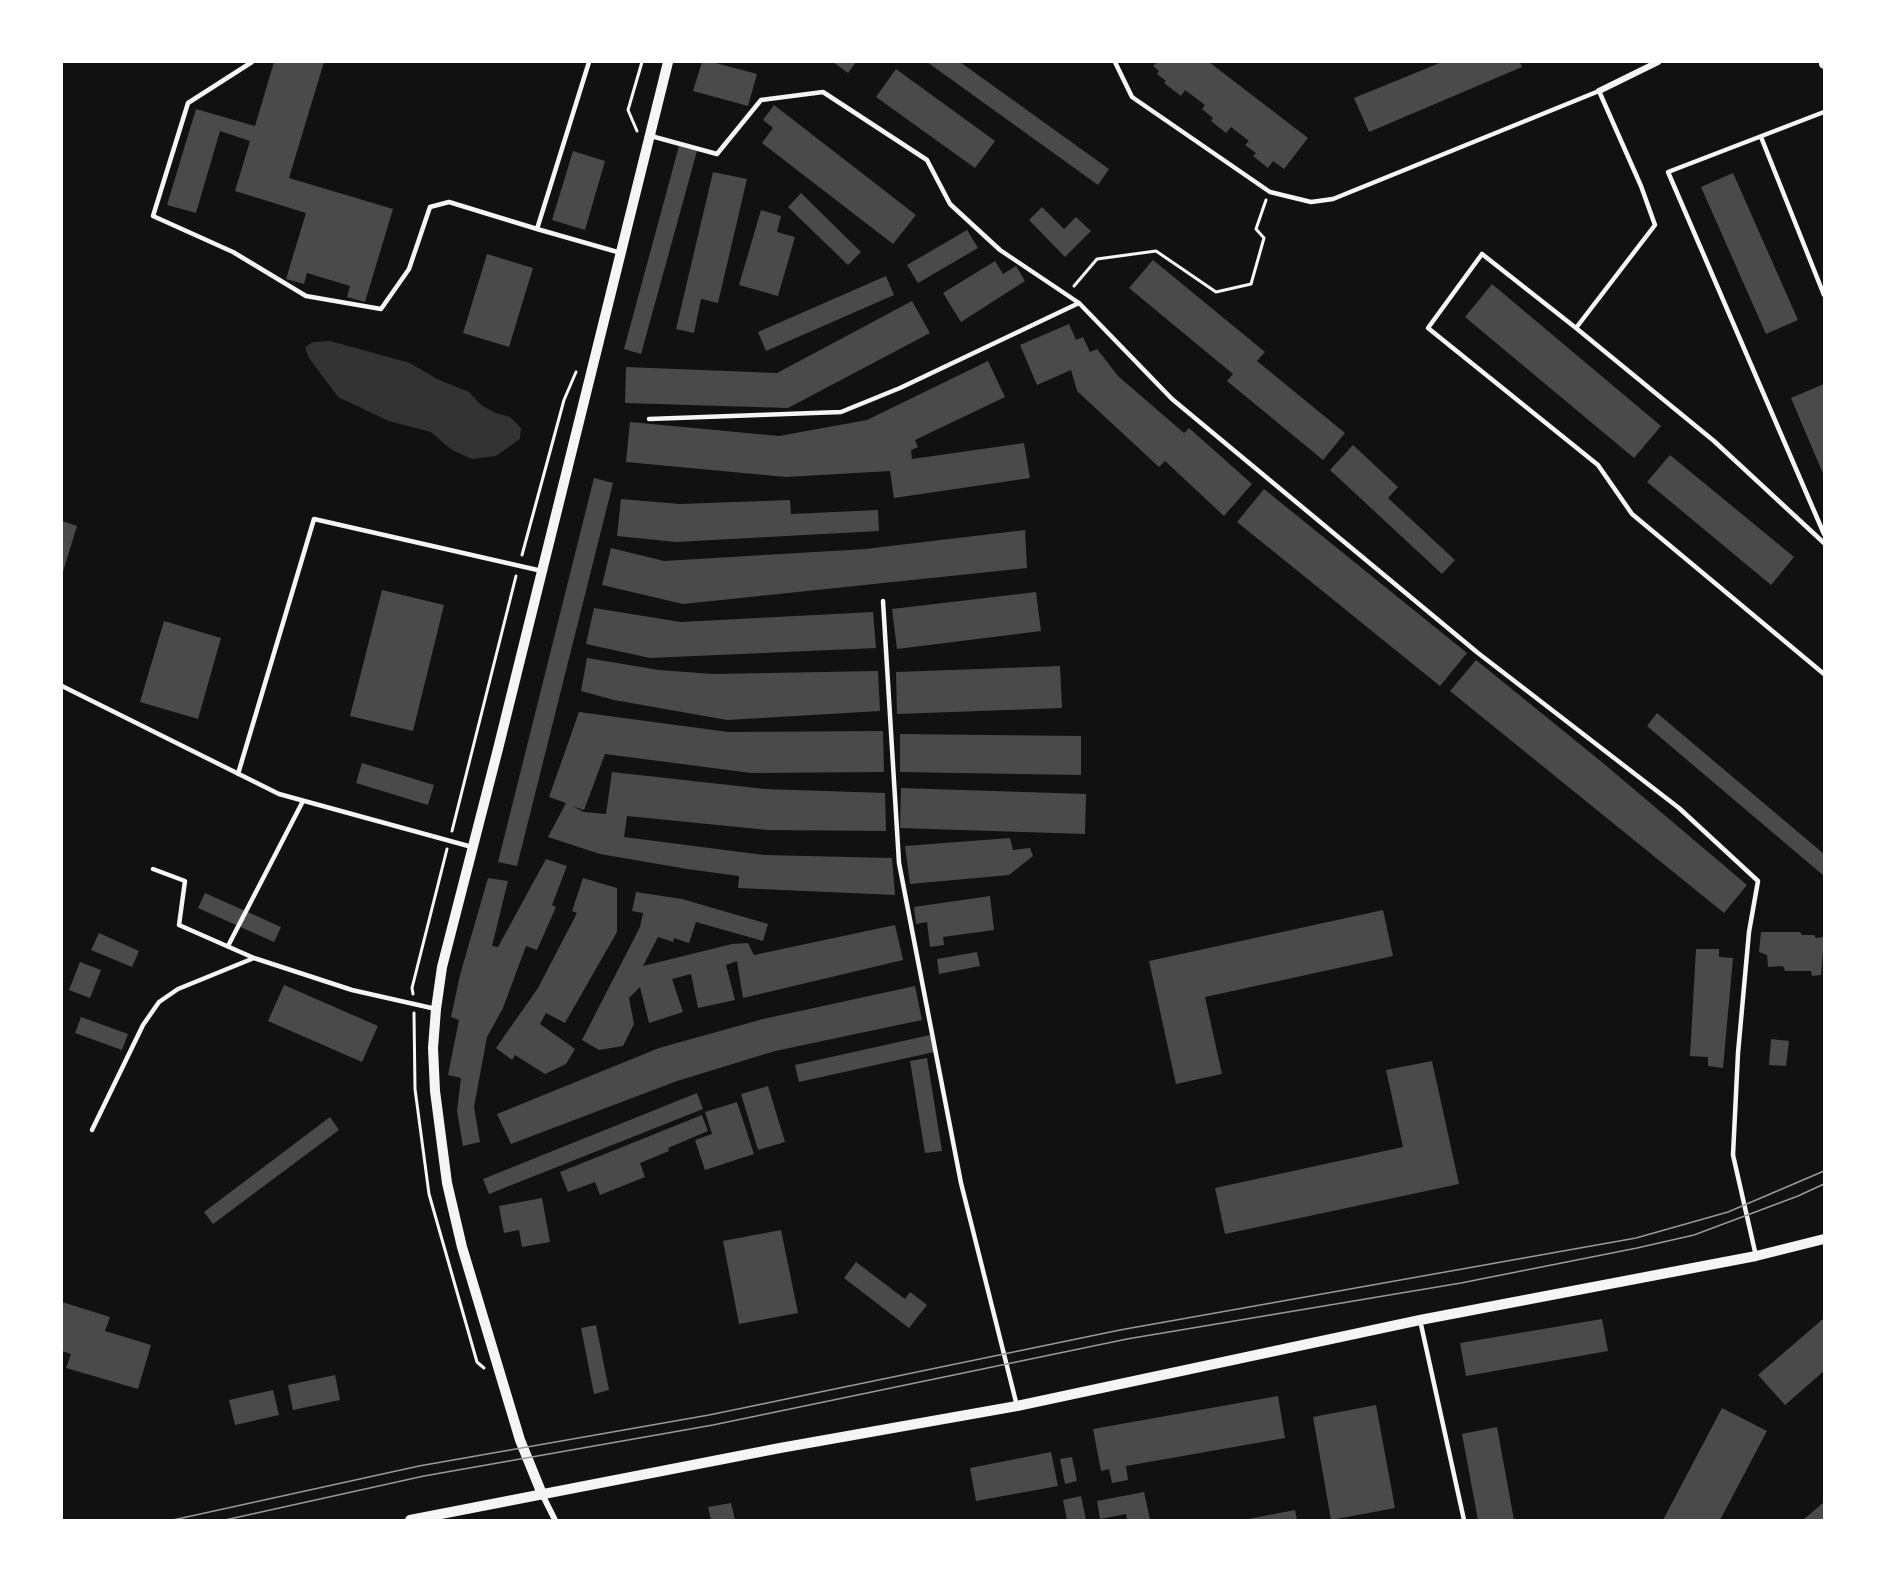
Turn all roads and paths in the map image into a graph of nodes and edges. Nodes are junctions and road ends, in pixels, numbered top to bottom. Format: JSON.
{"nodes":[{"id":1,"x":252,"y":62,"type":"edge"},
{"id":2,"x":589,"y":62,"type":"edge"},
{"id":3,"x":668,"y":62,"type":"edge"},
{"id":4,"x":1115,"y":62,"type":"edge"},
{"id":5,"x":1658,"y":62,"type":"edge"},
{"id":6,"x":1599,"y":91,"type":"junction"},
{"id":7,"x":1824,"y":112,"type":"edge"},
{"id":8,"x":650,"y":135,"type":"junction"},
{"id":9,"x":1761,"y":137,"type":"junction"},
{"id":10,"x":1269,"y":192,"type":"junction"},
{"id":11,"x":537,"y":229,"type":"junction"},
{"id":12,"x":621,"y":253,"type":"junction"},
{"id":13,"x":1067,"y":295,"type":"junction"},
{"id":14,"x":1824,"y":295,"type":"edge"},
{"id":15,"x":1079,"y":303,"type":"junction"},
{"id":16,"x":1576,"y":328,"type":"junction"},
{"id":17,"x":649,"y":419,"type":"dead end"},
{"id":18,"x":1824,"y":534,"type":"edge"},
{"id":19,"x":1824,"y":543,"type":"edge"},
{"id":20,"x":542,"y":571,"type":"junction"},
{"id":21,"x":883,"y":601,"type":"dead end"},
{"id":22,"x":1824,"y":674,"type":"edge"},
{"id":23,"x":62,"y":686,"type":"edge"},
{"id":24,"x":238,"y":774,"type":"junction"},
{"id":25,"x":303,"y":801,"type":"junction"},
{"id":26,"x":472,"y":847,"type":"junction"},
{"id":27,"x":153,"y":869,"type":"dead end"},
{"id":28,"x":228,"y":946,"type":"junction"},
{"id":29,"x":254,"y":958,"type":"junction"},
{"id":30,"x":436,"y":1009,"type":"junction"},
{"id":31,"x":92,"y":1130,"type":"dead end"},
{"id":32,"x":1824,"y":1239,"type":"edge"},
{"id":33,"x":1756,"y":1256,"type":"junction"},
{"id":34,"x":1420,"y":1320,"type":"junction"},
{"id":35,"x":1017,"y":1406,"type":"junction"},
{"id":36,"x":542,"y":1494,"type":"junction"},
{"id":37,"x":410,"y":1521,"type":"edge"},
{"id":38,"x":555,"y":1521,"type":"edge"},
{"id":39,"x":1464,"y":1521,"type":"edge"}],
"edges":[{"from":1,"to":11,"type":"lane"},
{"from":2,"to":11,"type":"lane"},
{"from":3,"to":8,"type":"street"},
{"from":4,"to":10,"type":"lane"},
{"from":5,"to":6,"type":"street"},
{"from":6,"to":10,"type":"lane"},
{"from":6,"to":16,"type":"lane"},
{"from":7,"to":9,"type":"lane"},
{"from":8,"to":12,"type":"street"},
{"from":8,"to":13,"type":"lane"},
{"from":9,"to":14,"type":"lane"},
{"from":9,"to":18,"type":"lane"},
{"from":10,"to":13,"type":"path"},
{"from":11,"to":12,"type":"lane"},
{"from":12,"to":20,"type":"street"},
{"from":13,"to":15,"type":"lane"},
{"from":15,"to":17,"type":"lane"},
{"from":15,"to":33,"type":"lane"},
{"from":16,"to":19,"type":"lane"},
{"from":16,"to":22,"type":"lane"},
{"from":20,"to":24,"type":"lane"},
{"from":20,"to":26,"type":"street"},
{"from":21,"to":35,"type":"lane"},
{"from":23,"to":24,"type":"lane"},
{"from":24,"to":25,"type":"lane"},
{"from":25,"to":26,"type":"lane"},
{"from":25,"to":28,"type":"lane"},
{"from":26,"to":30,"type":"street"},
{"from":27,"to":28,"type":"lane"},
{"from":28,"to":29,"type":"lane"},
{"from":29,"to":30,"type":"lane"},
{"from":29,"to":31,"type":"lane"},
{"from":30,"to":36,"type":"street"},
{"from":32,"to":33,"type":"street"},
{"from":33,"to":34,"type":"street"},
{"from":34,"to":35,"type":"street"},
{"from":34,"to":39,"type":"lane"},
{"from":35,"to":36,"type":"street"},
{"from":36,"to":37,"type":"street"},
{"from":36,"to":38,"type":"street"}]}
